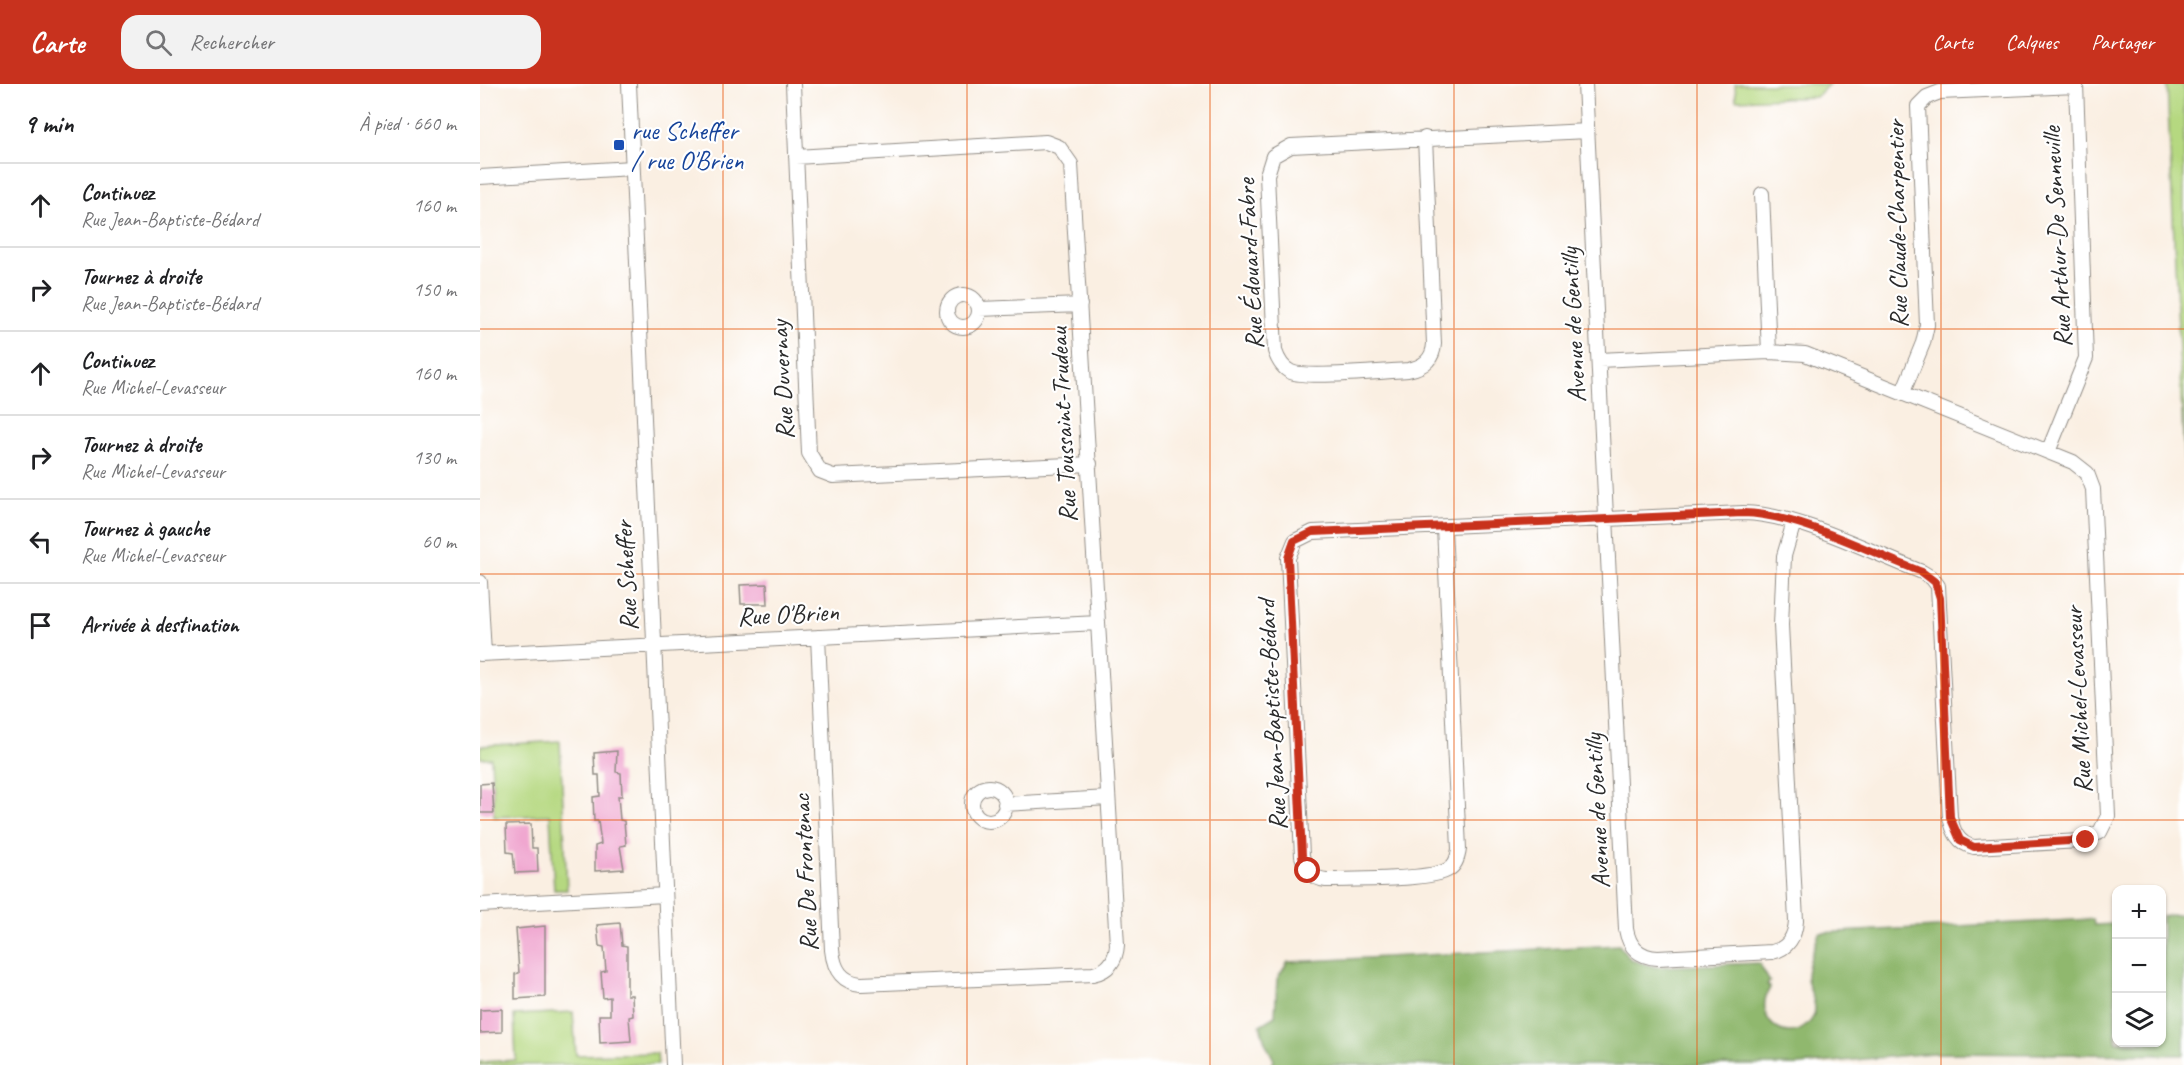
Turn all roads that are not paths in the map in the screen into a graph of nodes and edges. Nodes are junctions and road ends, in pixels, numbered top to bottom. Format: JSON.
{"nodes":[{"id":1,"x":629,"y":84,"type":"edge"},
{"id":2,"x":794,"y":84,"type":"edge"},
{"id":3,"x":1585,"y":84,"type":"edge"},
{"id":4,"x":2076,"y":85,"type":"edge"},
{"id":5,"x":1587,"y":131,"type":"junction"},
{"id":6,"x":1425,"y":138,"type":"junction"},
{"id":7,"x":796,"y":157,"type":"junction"},
{"id":8,"x":632,"y":168,"type":"junction"},
{"id":9,"x":480,"y":177,"type":"edge"},
{"id":10,"x":1762,"y":194,"type":"dead end"},
{"id":11,"x":1080,"y":305,"type":"junction"},
{"id":12,"x":979,"y":309,"type":"dead end"},
{"id":13,"x":1768,"y":352,"type":"junction"},
{"id":14,"x":1599,"y":360,"type":"junction"},
{"id":15,"x":1903,"y":393,"type":"junction"},
{"id":16,"x":2048,"y":452,"type":"junction"},
{"id":17,"x":1090,"y":464,"type":"junction"},
{"id":18,"x":1607,"y":519,"type":"junction"},
{"id":19,"x":1794,"y":522,"type":"junction"},
{"id":20,"x":1444,"y":527,"type":"junction"},
{"id":21,"x":480,"y":582,"type":"edge"},
{"id":22,"x":1098,"y":623,"type":"junction"},
{"id":23,"x":818,"y":637,"type":"junction"},
{"id":24,"x":653,"y":645,"type":"junction"},
{"id":25,"x":482,"y":654,"type":"edge"},
{"id":26,"x":1108,"y":798,"type":"junction"},
{"id":27,"x":1005,"y":804,"type":"dead end"},
{"id":28,"x":665,"y":896,"type":"junction"},
{"id":29,"x":480,"y":906,"type":"edge"},
{"id":30,"x":1110,"y":966,"type":"joint"},
{"id":31,"x":674,"y":1065,"type":"edge"}],
"edges":[{"from":1,"to":8,"type":"street","name":"Rue Scheffer"},
{"from":2,"to":7,"type":"street","name":"Rue Duvernay"},
{"from":3,"to":5,"type":"street","name":"Avenue de Gentilly"},
{"from":4,"to":15,"type":"street","name":"Rue Claude-Charpentier"},
{"from":4,"to":16,"type":"street","name":"Rue Arthur-De Senneville"},
{"from":5,"to":6,"type":"street","name":"Rue Édouard-Fabre"},
{"from":5,"to":14,"type":"street","name":"Avenue de Gentilly"},
{"from":6,"to":6,"type":"street","name":"Rue Édouard-Fabre"},
{"from":7,"to":11,"type":"street","name":"Rue Toussaint-Trudeau"},
{"from":7,"to":17,"type":"street","name":"Rue Duvernay"},
{"from":8,"to":9,"type":"street"},
{"from":8,"to":24,"type":"street","name":"Rue Scheffer"},
{"from":10,"to":13,"type":"street"},
{"from":11,"to":12,"type":"street"},
{"from":11,"to":17,"type":"street","name":"Rue Toussaint-Trudeau"},
{"from":13,"to":14,"type":"street","name":"Rue Michel-Levasseur"},
{"from":13,"to":15,"type":"street","name":"Rue Michel-Levasseur"},
{"from":14,"to":18,"type":"street","name":"Avenue de Gentilly"},
{"from":15,"to":16,"type":"street","name":"Rue Michel-Levasseur"},
{"from":16,"to":19,"type":"street","name":"Rue Michel-Levasseur"},
{"from":17,"to":22,"type":"street","name":"Rue Toussaint-Trudeau"},
{"from":18,"to":19,"type":"street","name":"Rue Michel-Levasseur"},
{"from":18,"to":19,"type":"street","name":"Avenue de Gentilly"},
{"from":18,"to":20,"type":"street","name":"Rue Jean-Baptiste-Bédard"},
{"from":20,"to":20,"type":"street","name":"Rue Jean-Baptiste-Bédard"},
{"from":21,"to":25,"type":"street"},
{"from":22,"to":23,"type":"street","name":"Rue O'Brien"},
{"from":22,"to":26,"type":"street","name":"Rue Toussaint-Trudeau"},
{"from":23,"to":24,"type":"street","name":"Rue O'Brien"},
{"from":23,"to":30,"type":"street","name":"Rue De Frontenac"},
{"from":24,"to":25,"type":"street","name":"Rue O'Brien"},
{"from":24,"to":28,"type":"street","name":"Rue Scheffer"},
{"from":26,"to":27,"type":"street"},
{"from":26,"to":30,"type":"street","name":"Rue Toussaint-Trudeau"},
{"from":28,"to":29,"type":"street"},
{"from":28,"to":31,"type":"street","name":"Rue Scheffer"}]}
